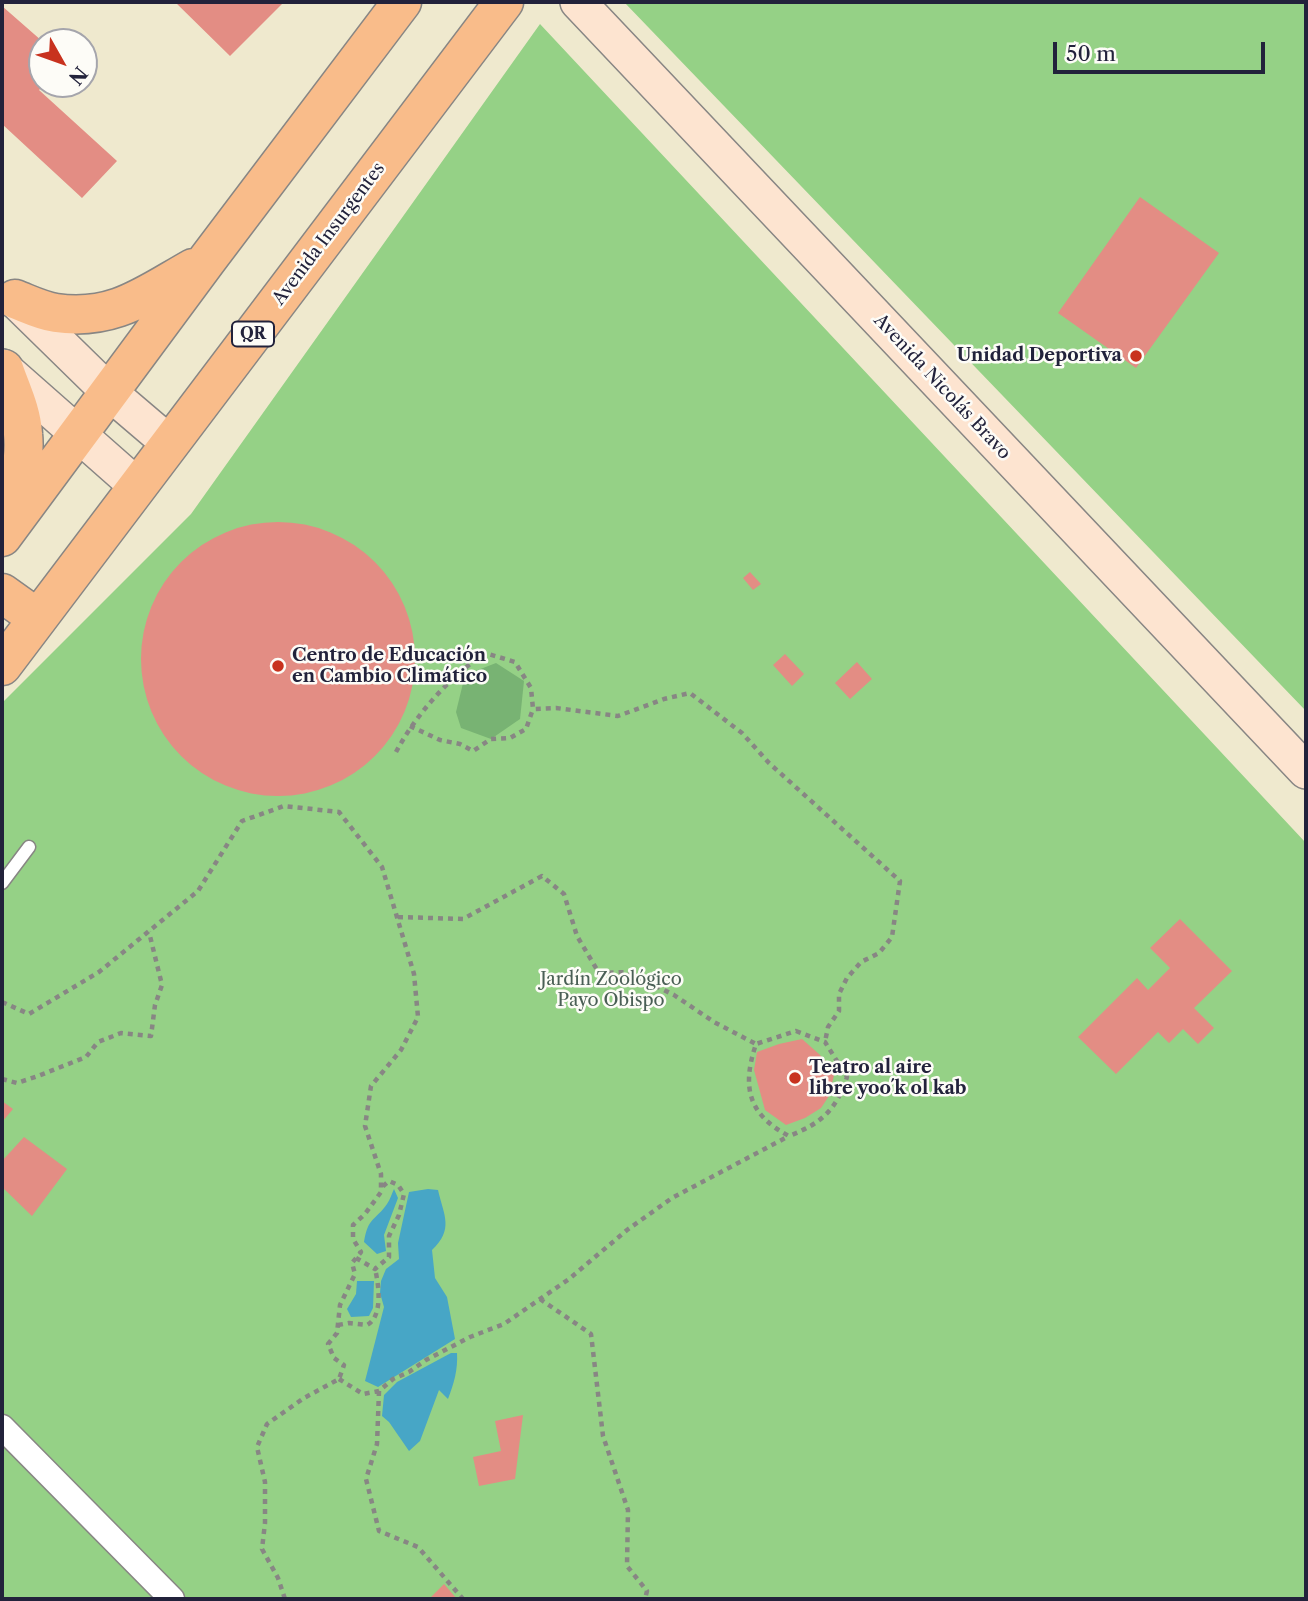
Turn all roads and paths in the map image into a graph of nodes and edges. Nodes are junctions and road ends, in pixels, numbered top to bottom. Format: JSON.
{"nodes":[{"id":1,"x":402,"y":2,"type":"edge"},
{"id":2,"x":504,"y":2,"type":"edge"},
{"id":3,"x":578,"y":2,"type":"edge"},
{"id":4,"x":207,"y":260,"type":"junction"},
{"id":5,"x":8,"y":293,"type":"edge"},
{"id":6,"x":3,"y":368,"type":"edge"},
{"id":7,"x":109,"y":392,"type":"junction"},
{"id":8,"x":78,"y":435,"type":"junction"},
{"id":9,"x":170,"y":444,"type":"junction"},
{"id":10,"x":137,"y":486,"type":"junction"},
{"id":11,"x":2,"y":536,"type":"edge"},
{"id":12,"x":2,"y":593,"type":"edge"},
{"id":13,"x":37,"y":618,"type":"junction"},
{"id":14,"x":2,"y":666,"type":"edge"},
{"id":15,"x":533,"y":709,"type":"junction"},
{"id":16,"x":410,"y":726,"type":"junction"},
{"id":17,"x":396,"y":752,"type":"dead end"},
{"id":18,"x":1306,"y":771,"type":"edge"},
{"id":19,"x":29,"y":847,"type":"dead end"},
{"id":20,"x":2,"y":883,"type":"edge"},
{"id":21,"x":398,"y":917,"type":"junction"},
{"id":22,"x":149,"y":932,"type":"junction"},
{"id":23,"x":2,"y":1002,"type":"edge"},
{"id":24,"x":825,"y":1042,"type":"junction"},
{"id":25,"x":756,"y":1044,"type":"junction"},
{"id":26,"x":2,"y":1079,"type":"edge"},
{"id":27,"x":789,"y":1136,"type":"junction"},
{"id":28,"x":381,"y":1188,"type":"junction"},
{"id":29,"x":356,"y":1258,"type":"junction"},
{"id":30,"x":375,"y":1269,"type":"junction"},
{"id":31,"x":540,"y":1299,"type":"junction"},
{"id":32,"x":338,"y":1325,"type":"junction"},
{"id":33,"x":339,"y":1379,"type":"junction"},
{"id":34,"x":379,"y":1391,"type":"junction"},
{"id":35,"x":2,"y":1427,"type":"edge"},
{"id":36,"x":172,"y":1599,"type":"edge"},
{"id":37,"x":285,"y":1599,"type":"edge"},
{"id":38,"x":463,"y":1599,"type":"edge"},
{"id":39,"x":645,"y":1599,"type":"edge"}],
"edges":[{"from":1,"to":4,"type":"main road"},
{"from":2,"to":9,"type":"main road","name":"Avenida Insurgentes","number":"QR"},
{"from":3,"to":18,"type":"main road","name":"Avenida Nicolás Bravo"},
{"from":4,"to":5,"type":"main road"},
{"from":4,"to":7,"type":"main road"},
{"from":5,"to":7,"type":"main road"},
{"from":6,"to":8,"type":"main road"},
{"from":6,"to":11,"type":"main road"},
{"from":7,"to":8,"type":"main road"},
{"from":7,"to":9,"type":"main road"},
{"from":8,"to":10,"type":"main road"},
{"from":8,"to":11,"type":"main road"},
{"from":9,"to":10,"type":"main road","name":"Avenida Insurgentes","number":"QR"},
{"from":10,"to":13,"type":"main road","name":"Avenida Insurgentes","number":"QR"},
{"from":12,"to":13,"type":"main road"},
{"from":13,"to":14,"type":"main road","name":"Avenida Insurgentes","number":"QR"},
{"from":15,"to":16,"type":"path"},
{"from":15,"to":16,"type":"path"},
{"from":15,"to":24,"type":"path"},
{"from":16,"to":17,"type":"path"},
{"from":19,"to":20,"type":"lane"},
{"from":21,"to":22,"type":"path"},
{"from":21,"to":25,"type":"path"},
{"from":21,"to":28,"type":"path"},
{"from":22,"to":23,"type":"path"},
{"from":22,"to":26,"type":"path"},
{"from":24,"to":25,"type":"path"},
{"from":24,"to":27,"type":"path"},
{"from":25,"to":27,"type":"path"},
{"from":27,"to":31,"type":"path"},
{"from":28,"to":29,"type":"path"},
{"from":28,"to":30,"type":"path"},
{"from":29,"to":30,"type":"path"},
{"from":29,"to":32,"type":"path"},
{"from":30,"to":32,"type":"path"},
{"from":31,"to":34,"type":"path"},
{"from":31,"to":39,"type":"path"},
{"from":32,"to":33,"type":"path"},
{"from":33,"to":34,"type":"path"},
{"from":33,"to":37,"type":"path"},
{"from":34,"to":38,"type":"path"},
{"from":35,"to":36,"type":"street"}]}
